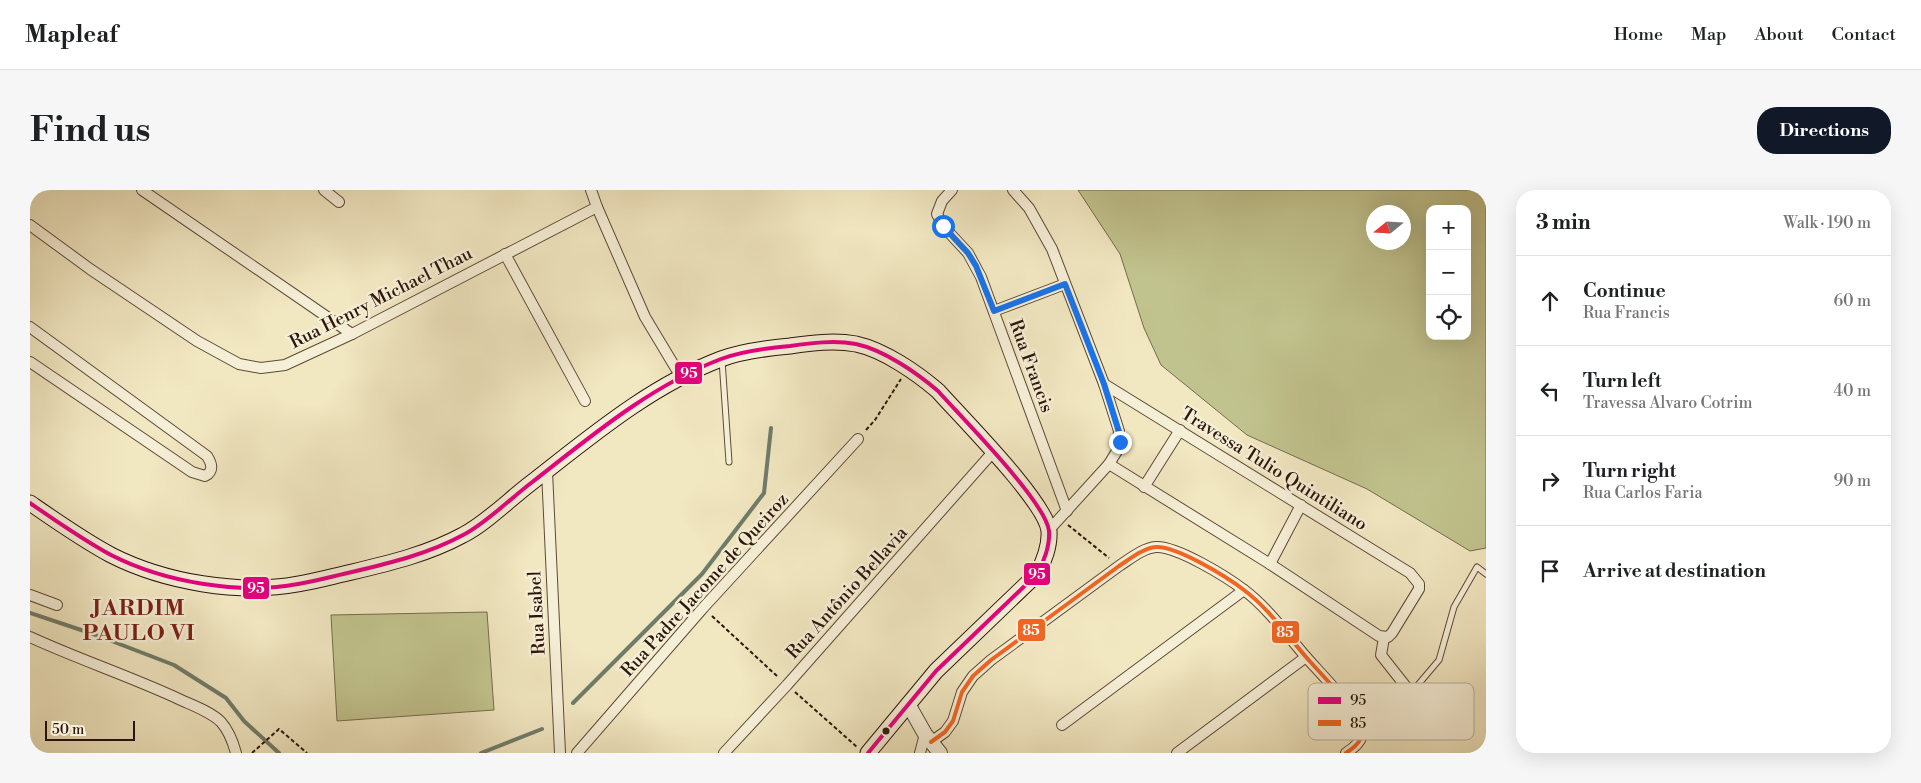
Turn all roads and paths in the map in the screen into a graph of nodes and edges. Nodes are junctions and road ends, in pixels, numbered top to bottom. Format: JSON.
{"nodes":[{"id":1,"x":142,"y":190,"type":"edge"},
{"id":2,"x":324,"y":190,"type":"edge"},
{"id":3,"x":591,"y":190,"type":"edge"},
{"id":4,"x":952,"y":190,"type":"edge"},
{"id":5,"x":1013,"y":190,"type":"edge"},
{"id":6,"x":339,"y":202,"type":"dead end"},
{"id":7,"x":597,"y":206,"type":"junction"},
{"id":8,"x":30,"y":225,"type":"edge"},
{"id":9,"x":505,"y":254,"type":"junction"},
{"id":10,"x":1065,"y":284,"type":"junction"},
{"id":11,"x":994,"y":311,"type":"junction"},
{"id":12,"x":30,"y":327,"type":"edge"},
{"id":13,"x":352,"y":334,"type":"junction"},
{"id":14,"x":722,"y":358,"type":"junction"},
{"id":15,"x":30,"y":362,"type":"edge"},
{"id":16,"x":906,"y":368,"type":"junction"},
{"id":17,"x":681,"y":377,"type":"junction"},
{"id":18,"x":1104,"y":384,"type":"junction"},
{"id":19,"x":585,"y":401,"type":"dead end"},
{"id":20,"x":1180,"y":430,"type":"junction"},
{"id":21,"x":858,"y":439,"type":"joint"},
{"id":22,"x":993,"y":452,"type":"junction"},
{"id":23,"x":729,"y":462,"type":"dead end"},
{"id":24,"x":1109,"y":464,"type":"junction"},
{"id":25,"x":547,"y":471,"type":"junction"},
{"id":26,"x":1144,"y":487,"type":"junction"},
{"id":27,"x":30,"y":503,"type":"edge"},
{"id":28,"x":1301,"y":505,"type":"junction"},
{"id":29,"x":1058,"y":520,"type":"junction"},
{"id":30,"x":1270,"y":564,"type":"junction"},
{"id":31,"x":1119,"y":566,"type":"junction"},
{"id":32,"x":1486,"y":574,"type":"edge"},
{"id":33,"x":1244,"y":590,"type":"junction"},
{"id":34,"x":30,"y":596,"type":"edge"},
{"id":35,"x":57,"y":605,"type":"dead end"},
{"id":36,"x":703,"y":608,"type":"junction"},
{"id":37,"x":1388,"y":636,"type":"junction"},
{"id":38,"x":30,"y":637,"type":"edge"},
{"id":39,"x":1306,"y":657,"type":"junction"},
{"id":40,"x":1328,"y":683,"type":"edge"},
{"id":41,"x":1403,"y":683,"type":"edge"},
{"id":42,"x":1419,"y":683,"type":"edge"},
{"id":43,"x":787,"y":685,"type":"junction"},
{"id":44,"x":908,"y":704,"type":"junction"},
{"id":45,"x":1062,"y":725,"type":"dead end"},
{"id":46,"x":928,"y":738,"type":"junction"},
{"id":47,"x":1361,"y":740,"type":"edge"},
{"id":48,"x":863,"y":750,"type":"edge"},
{"id":49,"x":236,"y":753,"type":"edge"},
{"id":50,"x":252,"y":753,"type":"edge"},
{"id":51,"x":306,"y":753,"type":"edge"},
{"id":52,"x":560,"y":753,"type":"edge"},
{"id":53,"x":577,"y":753,"type":"edge"},
{"id":54,"x":724,"y":753,"type":"edge"},
{"id":55,"x":920,"y":753,"type":"edge"},
{"id":56,"x":940,"y":753,"type":"edge"},
{"id":57,"x":1177,"y":753,"type":"edge"},
{"id":58,"x":1346,"y":753,"type":"edge"}],
"edges":[{"from":1,"to":13,"type":"street"},
{"from":2,"to":6,"type":"street"},
{"from":3,"to":7,"type":"street"},
{"from":4,"to":11,"type":"street","name":"Rua Francis"},
{"from":5,"to":10,"type":"street"},
{"from":7,"to":9,"type":"street","name":"Rua Henry Michael Thau"},
{"from":7,"to":17,"type":"street"},
{"from":8,"to":13,"type":"street","name":"Rua Henry Michael Thau"},
{"from":9,"to":13,"type":"street","name":"Rua Henry Michael Thau"},
{"from":9,"to":19,"type":"street"},
{"from":10,"to":11,"type":"street"},
{"from":10,"to":18,"type":"street"},
{"from":11,"to":29,"type":"street","name":"Rua Francis"},
{"from":12,"to":15,"type":"street"},
{"from":14,"to":16,"type":"main road"},
{"from":14,"to":17,"type":"main road"},
{"from":14,"to":23,"type":"lane"},
{"from":16,"to":21,"type":"path"},
{"from":16,"to":22,"type":"main road"},
{"from":17,"to":25,"type":"main road"},
{"from":18,"to":20,"type":"street","name":"Travessa Tulio Quintiliano"},
{"from":18,"to":24,"type":"street"},
{"from":20,"to":26,"type":"street"},
{"from":20,"to":28,"type":"street","name":"Travessa Tulio Quintiliano"},
{"from":21,"to":36,"type":"street","name":"Rua Padre Jacome de Queiroz"},
{"from":22,"to":29,"type":"main road"},
{"from":22,"to":43,"type":"street","name":"Rua Antônio Bellavia"},
{"from":24,"to":26,"type":"street"},
{"from":24,"to":29,"type":"street"},
{"from":25,"to":27,"type":"main road"},
{"from":25,"to":52,"type":"street","name":"Rua Isabel"},
{"from":26,"to":30,"type":"street"},
{"from":28,"to":30,"type":"street"},
{"from":28,"to":37,"type":"street","name":"Travessa Tulio Quintiliano"},
{"from":29,"to":31,"type":"path"},
{"from":29,"to":44,"type":"main road"},
{"from":30,"to":37,"type":"street"},
{"from":31,"to":33,"type":"street"},
{"from":31,"to":46,"type":"street"},
{"from":32,"to":42,"type":"lane"},
{"from":33,"to":39,"type":"street"},
{"from":33,"to":45,"type":"street"},
{"from":34,"to":35,"type":"street"},
{"from":36,"to":43,"type":"path"},
{"from":36,"to":53,"type":"street","name":"Rua Padre Jacome de Queiroz"},
{"from":37,"to":41,"type":"street"},
{"from":38,"to":49,"type":"street"},
{"from":39,"to":40,"type":"street"},
{"from":39,"to":57,"type":"street"},
{"from":43,"to":48,"type":"path"},
{"from":43,"to":54,"type":"street","name":"Rua Antônio Bellavia"},
{"from":44,"to":46,"type":"street"},
{"from":44,"to":48,"type":"main road"},
{"from":46,"to":55,"type":"street"},
{"from":46,"to":56,"type":"street"},
{"from":47,"to":58,"type":"street"},
{"from":50,"to":51,"type":"path"}]}
